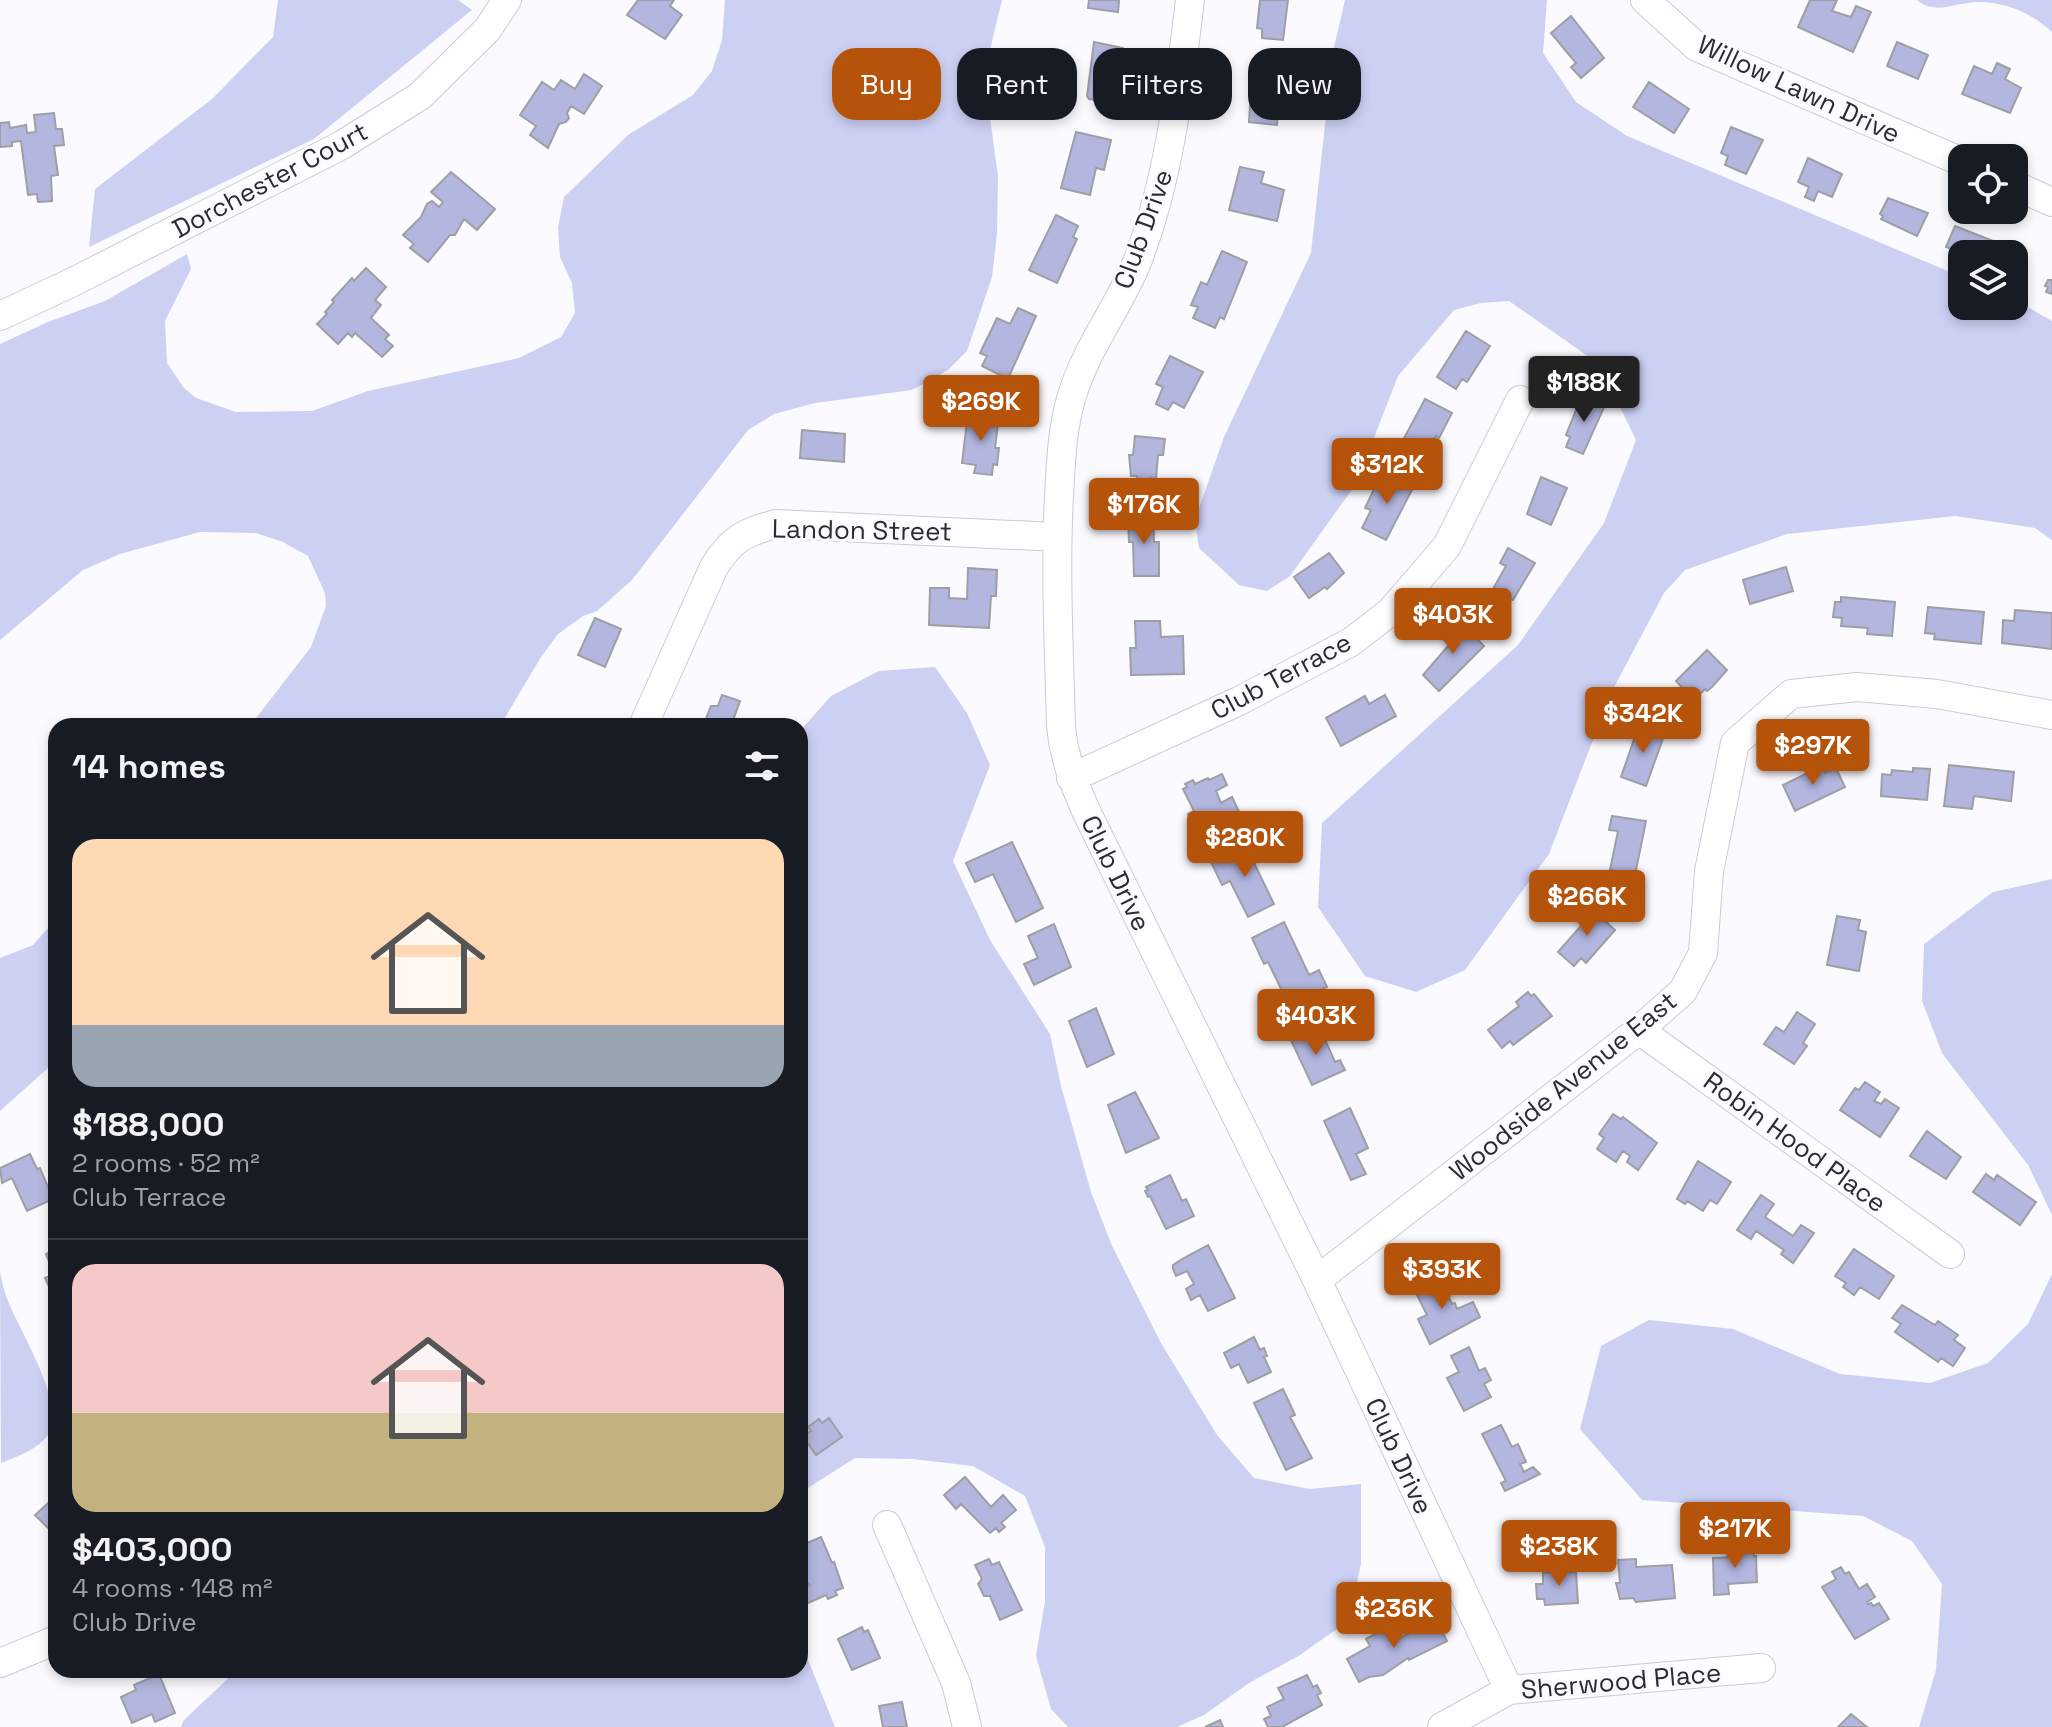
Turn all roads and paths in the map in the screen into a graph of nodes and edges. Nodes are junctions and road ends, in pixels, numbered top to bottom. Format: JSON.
{"nodes":[{"id":1,"x":507,"y":0,"type":"edge"},
{"id":2,"x":1190,"y":0,"type":"edge"},
{"id":3,"x":1645,"y":0,"type":"edge"},
{"id":4,"x":1948,"y":156,"type":"edge"},
{"id":5,"x":2028,"y":191,"type":"edge"},
{"id":6,"x":2052,"y":202,"type":"edge"},
{"id":7,"x":0,"y":316,"type":"edge"},
{"id":8,"x":1520,"y":400,"type":"dead end"},
{"id":9,"x":1057,"y":537,"type":"junction"},
{"id":10,"x":2052,"y":715,"type":"edge"},
{"id":11,"x":646,"y":718,"type":"edge"},
{"id":12,"x":1071,"y":778,"type":"junction"},
{"id":13,"x":1639,"y":1030,"type":"junction"},
{"id":14,"x":1950,"y":1254,"type":"dead end"},
{"id":15,"x":1317,"y":1280,"type":"junction"},
{"id":16,"x":887,"y":1525,"type":"dead end"},
{"id":17,"x":48,"y":1643,"type":"edge"},
{"id":18,"x":0,"y":1663,"type":"edge"},
{"id":19,"x":1761,"y":1668,"type":"dead end"},
{"id":20,"x":1509,"y":1690,"type":"junction"},
{"id":21,"x":967,"y":1727,"type":"edge"},
{"id":22,"x":1442,"y":1727,"type":"edge"}],
"edges":[{"from":1,"to":7,"type":"street","name":"Dorchester Court"},
{"from":2,"to":9,"type":"street","name":"Club Drive"},
{"from":3,"to":4,"type":"street","name":"Willow Lawn Drive"},
{"from":5,"to":6,"type":"street"},
{"from":8,"to":12,"type":"street","name":"Club Terrace"},
{"from":9,"to":11,"type":"street","name":"Landon Street"},
{"from":9,"to":12,"type":"street","name":"Club Drive"},
{"from":10,"to":13,"type":"street","name":"Woodside Avenue East"},
{"from":12,"to":15,"type":"street","name":"Club Drive"},
{"from":13,"to":14,"type":"street","name":"Robin Hood Place"},
{"from":13,"to":15,"type":"street","name":"Woodside Avenue East"},
{"from":15,"to":20,"type":"street","name":"Club Drive"},
{"from":16,"to":21,"type":"street"},
{"from":17,"to":18,"type":"street"},
{"from":19,"to":20,"type":"street","name":"Sherwood Place"},
{"from":20,"to":22,"type":"street","name":"Sherwood Place"}]}
